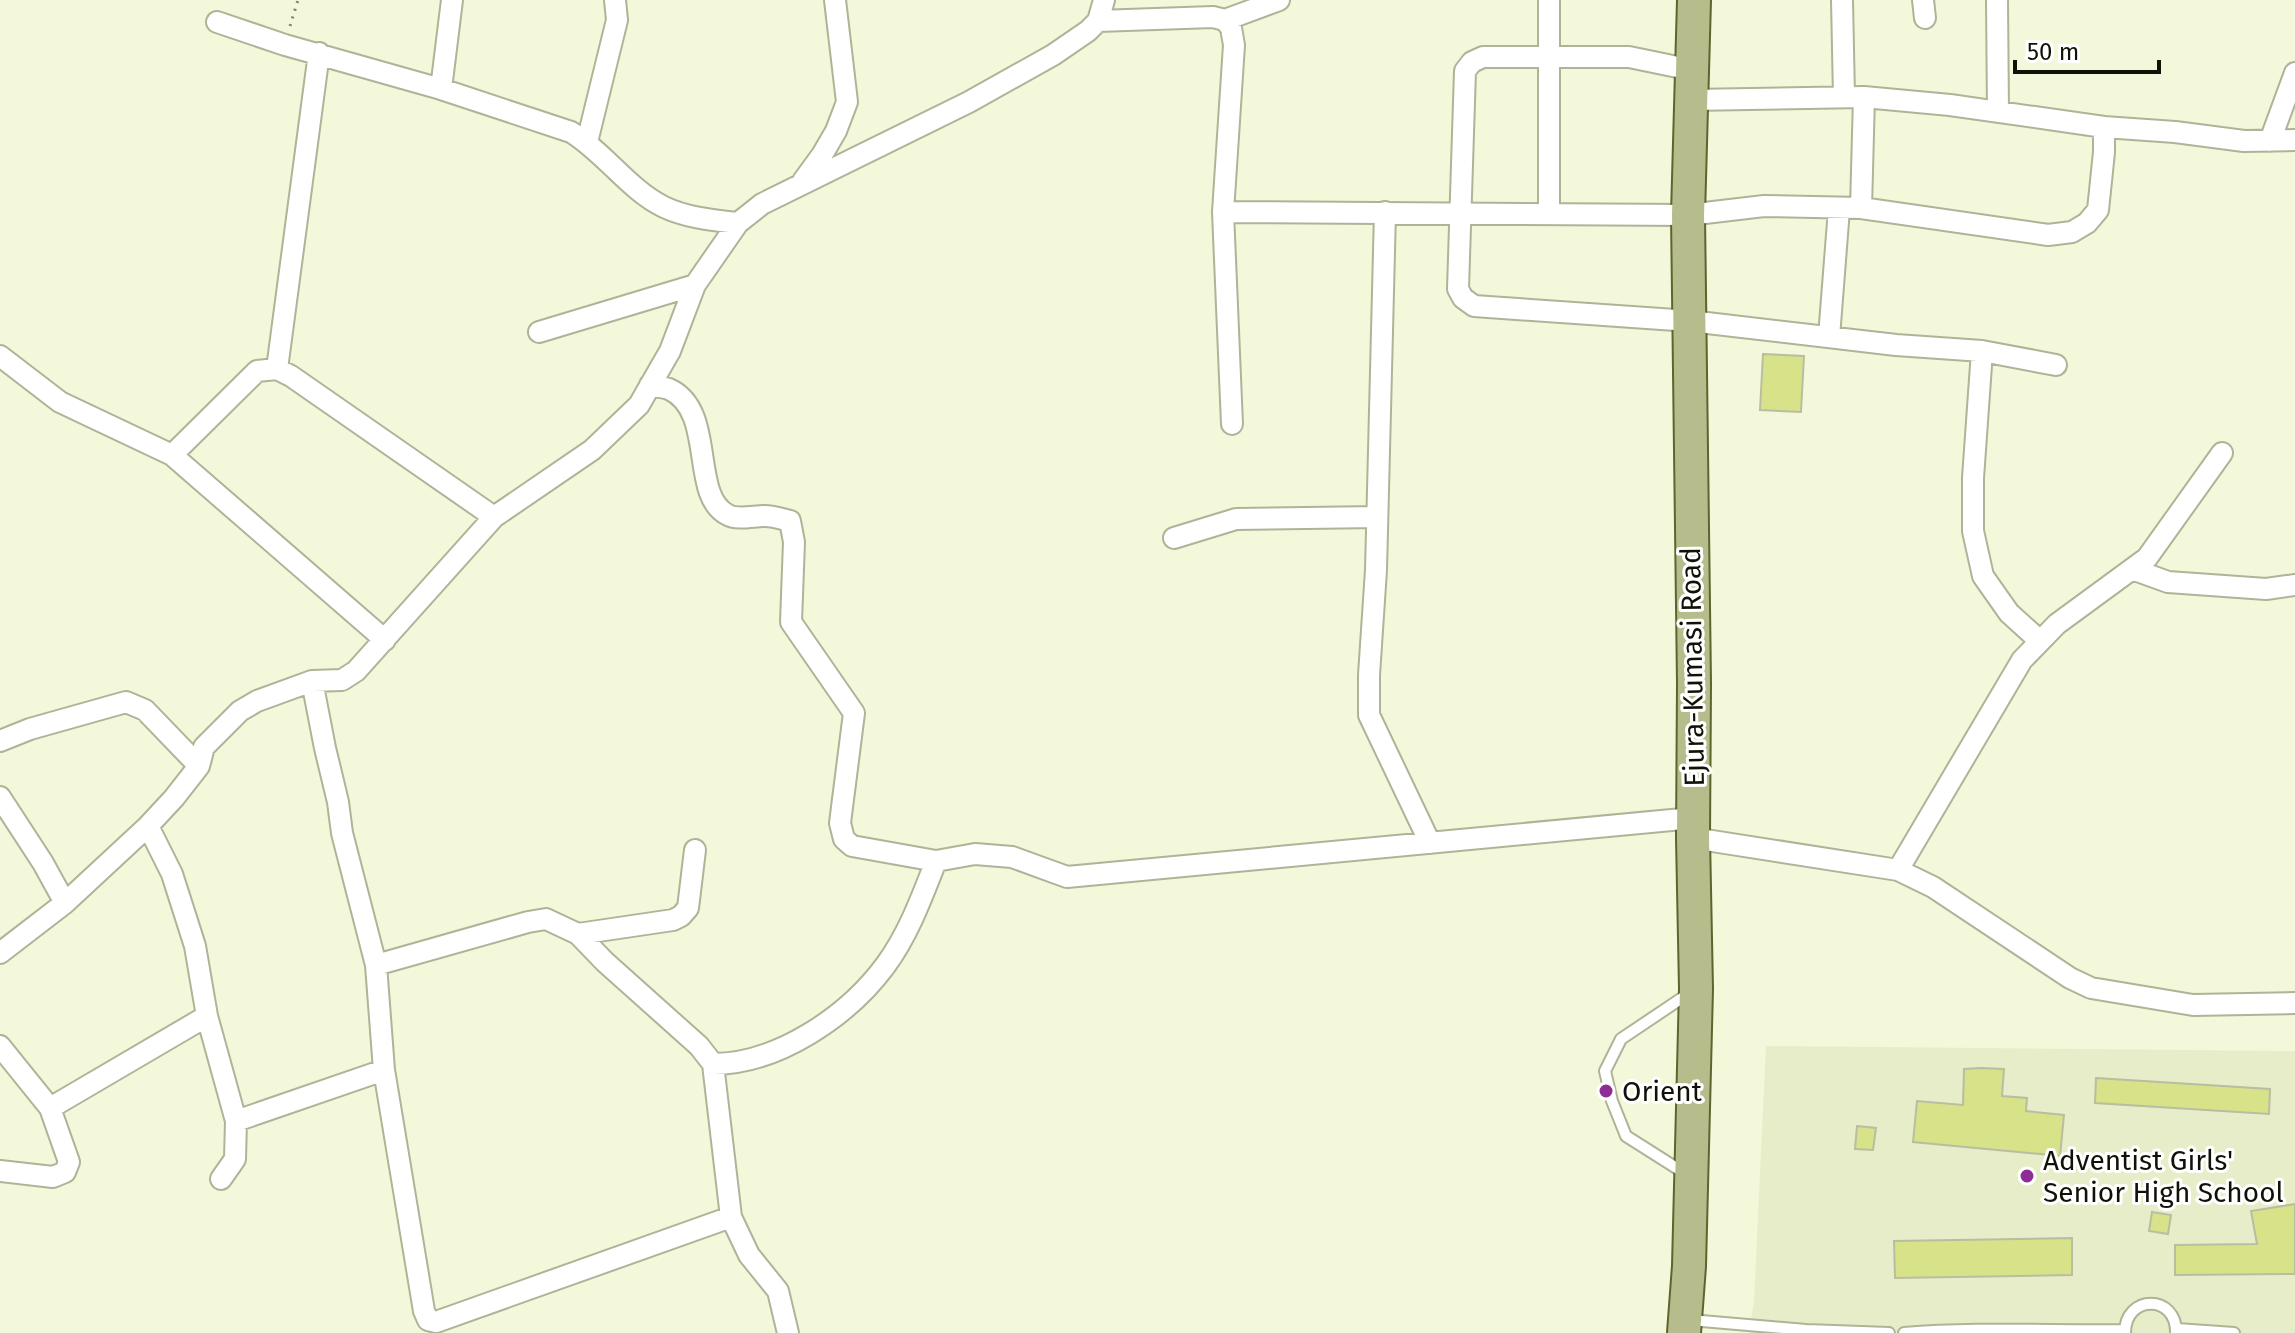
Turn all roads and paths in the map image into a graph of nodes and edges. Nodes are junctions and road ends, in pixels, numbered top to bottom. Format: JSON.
{"nodes":[{"id":1,"x":298,"y":0,"type":"edge"},
{"id":2,"x":452,"y":0,"type":"edge"},
{"id":3,"x":615,"y":0,"type":"edge"},
{"id":4,"x":835,"y":0,"type":"edge"},
{"id":5,"x":1104,"y":0,"type":"edge"},
{"id":6,"x":1279,"y":0,"type":"edge"},
{"id":7,"x":1549,"y":0,"type":"edge"},
{"id":8,"x":1694,"y":0,"type":"edge"},
{"id":9,"x":1842,"y":0,"type":"edge"},
{"id":10,"x":1997,"y":0,"type":"edge"},
{"id":11,"x":1225,"y":20,"type":"junction"},
{"id":12,"x":1098,"y":21,"type":"junction"},
{"id":13,"x":217,"y":22,"type":"dead end"},
{"id":14,"x":285,"y":45,"type":"junction"},
{"id":15,"x":319,"y":53,"type":"junction"},
{"id":16,"x":1549,"y":57,"type":"junction"},
{"id":17,"x":2295,"y":73,"type":"edge"},
{"id":18,"x":1692,"y":85,"type":"junction"},
{"id":19,"x":441,"y":89,"type":"junction"},
{"id":20,"x":1854,"y":97,"type":"junction"},
{"id":21,"x":1998,"y":112,"type":"junction"},
{"id":22,"x":2104,"y":127,"type":"junction"},
{"id":23,"x":2295,"y":140,"type":"edge"},
{"id":24,"x":2270,"y":141,"type":"junction"},
{"id":25,"x":587,"y":142,"type":"junction"},
{"id":26,"x":800,"y":184,"type":"junction"},
{"id":27,"x":1861,"y":208,"type":"junction"},
{"id":28,"x":1839,"y":209,"type":"junction"},
{"id":29,"x":1223,"y":212,"type":"junction"},
{"id":30,"x":1385,"y":212,"type":"junction"},
{"id":31,"x":1460,"y":213,"type":"junction"},
{"id":32,"x":1549,"y":214,"type":"junction"},
{"id":33,"x":1688,"y":215,"type":"junction"},
{"id":34,"x":738,"y":223,"type":"junction"},
{"id":35,"x":695,"y":285,"type":"junction"},
{"id":36,"x":1690,"y":321,"type":"junction"},
{"id":37,"x":539,"y":332,"type":"dead end"},
{"id":38,"x":1829,"y":337,"type":"junction"},
{"id":39,"x":1982,"y":351,"type":"junction"},
{"id":40,"x":0,"y":356,"type":"edge"},
{"id":41,"x":2056,"y":365,"type":"dead end"},
{"id":42,"x":277,"y":369,"type":"junction"},
{"id":43,"x":650,"y":385,"type":"junction"},
{"id":44,"x":1232,"y":424,"type":"dead end"},
{"id":45,"x":2222,"y":453,"type":"dead end"},
{"id":46,"x":172,"y":455,"type":"junction"},
{"id":47,"x":494,"y":517,"type":"junction"},
{"id":48,"x":1377,"y":517,"type":"junction"},
{"id":49,"x":1174,"y":538,"type":"dead end"},
{"id":50,"x":2132,"y":569,"type":"junction"},
{"id":51,"x":2295,"y":585,"type":"edge"},
{"id":52,"x":385,"y":640,"type":"junction"},
{"id":53,"x":2040,"y":641,"type":"junction"},
{"id":54,"x":312,"y":681,"type":"junction"},
{"id":55,"x":0,"y":741,"type":"edge"},
{"id":56,"x":199,"y":766,"type":"junction"},
{"id":57,"x":0,"y":797,"type":"edge"},
{"id":58,"x":148,"y":826,"type":"junction"},
{"id":59,"x":1693,"y":828,"type":"junction"},
{"id":60,"x":1430,"y":843,"type":"junction"},
{"id":61,"x":695,"y":850,"type":"dead end"},
{"id":62,"x":936,"y":861,"type":"junction"},
{"id":63,"x":1898,"y":870,"type":"junction"},
{"id":64,"x":65,"y":903,"type":"junction"},
{"id":65,"x":578,"y":934,"type":"junction"},
{"id":66,"x":0,"y":953,"type":"edge"},
{"id":67,"x":376,"y":965,"type":"junction"},
{"id":68,"x":1696,"y":989,"type":"junction"},
{"id":69,"x":2295,"y":1003,"type":"edge"},
{"id":70,"x":207,"y":1016,"type":"junction"},
{"id":71,"x":0,"y":1046,"type":"edge"},
{"id":72,"x":713,"y":1064,"type":"junction"},
{"id":73,"x":384,"y":1070,"type":"junction"},
{"id":74,"x":50,"y":1108,"type":"junction"},
{"id":75,"x":236,"y":1121,"type":"junction"},
{"id":76,"x":0,"y":1171,"type":"edge"},
{"id":77,"x":1692,"y":1178,"type":"junction"},
{"id":78,"x":221,"y":1179,"type":"dead end"},
{"id":79,"x":731,"y":1217,"type":"junction"},
{"id":80,"x":1684,"y":1326,"type":"edge"},
{"id":81,"x":2124,"y":1331,"type":"edge"},
{"id":82,"x":2177,"y":1331,"type":"edge"},
{"id":83,"x":788,"y":1333,"type":"edge"},
{"id":84,"x":1889,"y":1333,"type":"edge"},
{"id":85,"x":1904,"y":1333,"type":"edge"},
{"id":86,"x":2234,"y":1333,"type":"edge"}],
"edges":[{"from":1,"to":14,"type":"path"},
{"from":2,"to":19,"type":"street"},
{"from":3,"to":25,"type":"street"},
{"from":4,"to":26,"type":"street"},
{"from":5,"to":12,"type":"street"},
{"from":6,"to":11,"type":"street"},
{"from":7,"to":16,"type":"street"},
{"from":8,"to":18,"type":"main road","name":"Ejura-Kumasi Road"},
{"from":9,"to":20,"type":"street"},
{"from":10,"to":21,"type":"street"},
{"from":11,"to":12,"type":"street"},
{"from":11,"to":29,"type":"street"},
{"from":12,"to":26,"type":"street"},
{"from":13,"to":14,"type":"street"},
{"from":14,"to":15,"type":"street"},
{"from":15,"to":19,"type":"street"},
{"from":15,"to":42,"type":"street"},
{"from":16,"to":18,"type":"street"},
{"from":16,"to":31,"type":"street"},
{"from":16,"to":32,"type":"street"},
{"from":17,"to":24,"type":"street"},
{"from":18,"to":20,"type":"street"},
{"from":18,"to":33,"type":"main road","name":"Ejura-Kumasi Road"},
{"from":19,"to":25,"type":"street"},
{"from":20,"to":21,"type":"street"},
{"from":20,"to":27,"type":"street"},
{"from":21,"to":22,"type":"street"},
{"from":22,"to":24,"type":"street"},
{"from":22,"to":27,"type":"street"},
{"from":23,"to":24,"type":"street"},
{"from":25,"to":34,"type":"street"},
{"from":26,"to":34,"type":"street"},
{"from":27,"to":28,"type":"street"},
{"from":28,"to":33,"type":"street"},
{"from":28,"to":38,"type":"street"},
{"from":29,"to":30,"type":"street"},
{"from":29,"to":44,"type":"street"},
{"from":30,"to":31,"type":"street"},
{"from":30,"to":48,"type":"street"},
{"from":31,"to":32,"type":"street"},
{"from":31,"to":36,"type":"street"},
{"from":32,"to":33,"type":"street"},
{"from":33,"to":36,"type":"main road","name":"Ejura-Kumasi Road"},
{"from":34,"to":35,"type":"street"},
{"from":35,"to":37,"type":"street"},
{"from":35,"to":43,"type":"street"},
{"from":36,"to":38,"type":"street"},
{"from":36,"to":59,"type":"main road","name":"Ejura-Kumasi Road"},
{"from":38,"to":39,"type":"street"},
{"from":39,"to":41,"type":"street"},
{"from":39,"to":53,"type":"street"},
{"from":40,"to":46,"type":"street"},
{"from":42,"to":46,"type":"street"},
{"from":42,"to":47,"type":"street"},
{"from":43,"to":47,"type":"street"},
{"from":43,"to":62,"type":"street"},
{"from":45,"to":50,"type":"street"},
{"from":46,"to":52,"type":"street"},
{"from":47,"to":52,"type":"street"},
{"from":48,"to":49,"type":"street"},
{"from":48,"to":60,"type":"street"},
{"from":50,"to":51,"type":"street"},
{"from":50,"to":53,"type":"street"},
{"from":52,"to":54,"type":"street"},
{"from":53,"to":63,"type":"street"},
{"from":54,"to":56,"type":"street"},
{"from":54,"to":67,"type":"street"},
{"from":55,"to":56,"type":"street"},
{"from":56,"to":58,"type":"street"},
{"from":57,"to":64,"type":"street"},
{"from":58,"to":64,"type":"street"},
{"from":58,"to":70,"type":"street"},
{"from":59,"to":60,"type":"street"},
{"from":59,"to":63,"type":"street"},
{"from":59,"to":68,"type":"main road","name":"Ejura-Kumasi Road"},
{"from":60,"to":62,"type":"street"},
{"from":61,"to":65,"type":"street"},
{"from":62,"to":72,"type":"street"},
{"from":63,"to":69,"type":"street"},
{"from":64,"to":66,"type":"street"},
{"from":65,"to":67,"type":"street"},
{"from":65,"to":72,"type":"street"},
{"from":67,"to":73,"type":"street"},
{"from":68,"to":77,"type":"main road","name":"Ejura-Kumasi Road"},
{"from":68,"to":77,"type":"lane"},
{"from":70,"to":74,"type":"street"},
{"from":70,"to":75,"type":"street"},
{"from":71,"to":74,"type":"street"},
{"from":72,"to":79,"type":"street"},
{"from":73,"to":75,"type":"street"},
{"from":73,"to":79,"type":"street"},
{"from":74,"to":76,"type":"street"},
{"from":75,"to":78,"type":"street"},
{"from":77,"to":80,"type":"main road","name":"Ejura-Kumasi Road"},
{"from":79,"to":83,"type":"street"},
{"from":80,"to":84,"type":"lane"},
{"from":81,"to":82,"type":"lane"},
{"from":81,"to":85,"type":"lane"},
{"from":82,"to":86,"type":"lane"}]}
